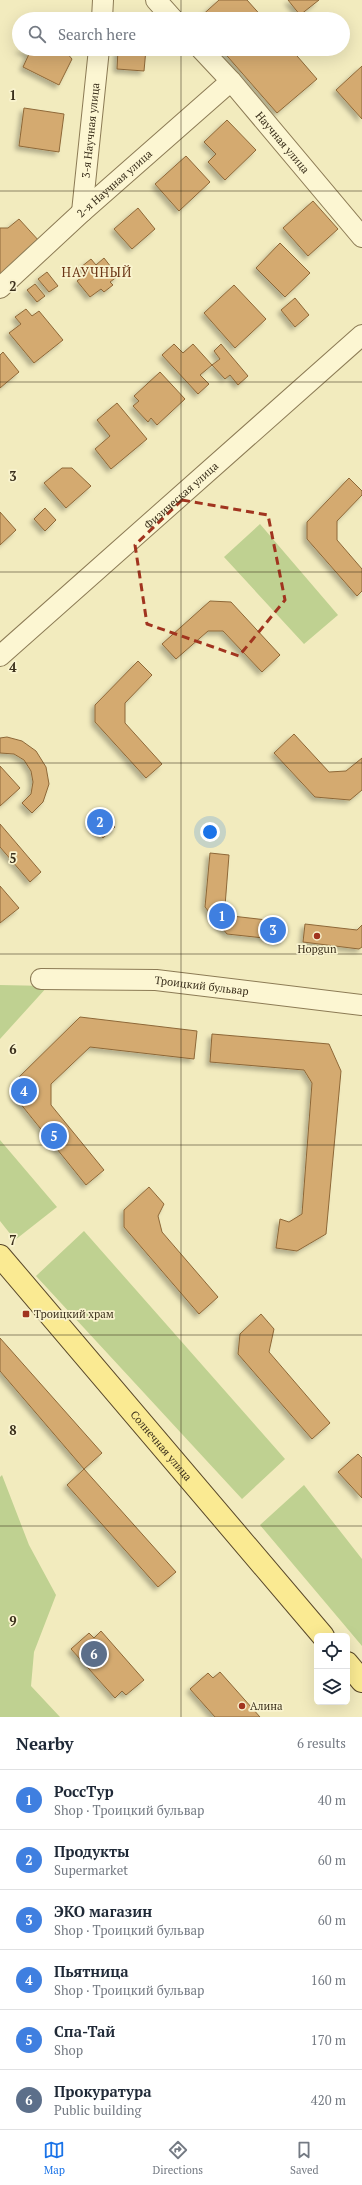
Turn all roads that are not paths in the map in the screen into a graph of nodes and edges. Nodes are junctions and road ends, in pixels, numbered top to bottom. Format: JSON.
{"nodes":[{"id":1,"x":103,"y":0,"type":"edge"},
{"id":2,"x":156,"y":0,"type":"edge"},
{"id":3,"x":102,"y":12,"type":"edge"},
{"id":4,"x":167,"y":12,"type":"edge"},
{"id":5,"x":97,"y":56,"type":"edge"},
{"id":6,"x":208,"y":56,"type":"edge"},
{"id":7,"x":231,"y":81,"type":"junction"},
{"id":8,"x":82,"y":212,"type":"junction"},
{"id":9,"x":362,"y":237,"type":"edge"},
{"id":10,"x":0,"y":288,"type":"edge"},
{"id":11,"x":362,"y":335,"type":"edge"},
{"id":12,"x":0,"y":656,"type":"edge"},
{"id":13,"x":41,"y":979,"type":"dead end"},
{"id":14,"x":362,"y":1005,"type":"edge"},
{"id":15,"x":0,"y":1256,"type":"edge"},
{"id":16,"x":320,"y":1633,"type":"edge"},
{"id":17,"x":350,"y":1667,"type":"edge"},
{"id":18,"x":362,"y":1681,"type":"edge"}],
"edges":[{"from":1,"to":3,"type":"street"},
{"from":2,"to":4,"type":"street"},
{"from":5,"to":8,"type":"street","name":"3-я Научная улица"},
{"from":6,"to":7,"type":"street","name":"Научная улица"},
{"from":7,"to":8,"type":"street","name":"2-я Научная улица"},
{"from":7,"to":9,"type":"street","name":"Научная улица"},
{"from":8,"to":10,"type":"street","name":"2-я Научная улица"},
{"from":11,"to":12,"type":"street","name":"Физическая улица"},
{"from":13,"to":14,"type":"street","name":"Троицкий бульвар"},
{"from":15,"to":16,"type":"main road","name":"Солнечная улица"},
{"from":17,"to":18,"type":"main road"}]}
